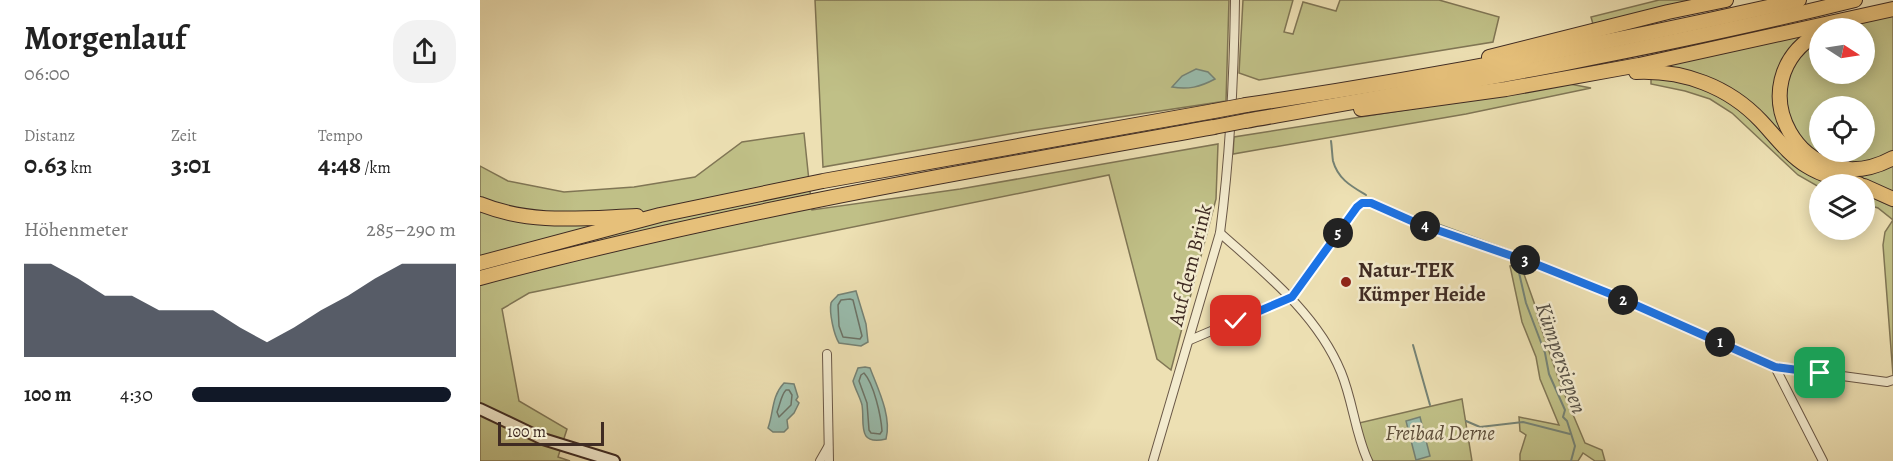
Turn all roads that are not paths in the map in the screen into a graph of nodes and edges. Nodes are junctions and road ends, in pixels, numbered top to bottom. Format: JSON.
{"nodes":[{"id":1,"x":1235,"y":0,"type":"edge"},
{"id":2,"x":1708,"y":0,"type":"edge"},
{"id":3,"x":1726,"y":0,"type":"edge"},
{"id":4,"x":1799,"y":0,"type":"edge"},
{"id":5,"x":1855,"y":0,"type":"edge"},
{"id":6,"x":1889,"y":10,"type":"edge"},
{"id":7,"x":1668,"y":12,"type":"junction"},
{"id":8,"x":1867,"y":18,"type":"edge"},
{"id":9,"x":1809,"y":40,"type":"edge"},
{"id":10,"x":1441,"y":73,"type":"junction"},
{"id":11,"x":1586,"y":75,"type":"junction"},
{"id":12,"x":1320,"y":108,"type":"junction"},
{"id":13,"x":1893,"y":158,"type":"edge"},
{"id":14,"x":1824,"y":174,"type":"edge"},
{"id":15,"x":1875,"y":191,"type":"edge"},
{"id":16,"x":1893,"y":200,"type":"edge"},
{"id":17,"x":480,"y":204,"type":"edge"},
{"id":18,"x":660,"y":215,"type":"junction"},
{"id":19,"x":1220,"y":233,"type":"junction"},
{"id":20,"x":480,"y":263,"type":"edge"},
{"id":21,"x":480,"y":278,"type":"edge"},
{"id":22,"x":1292,"y":297,"type":"junction"},
{"id":23,"x":1190,"y":340,"type":"junction"},
{"id":24,"x":827,"y":354,"type":"dead end"},
{"id":25,"x":1775,"y":367,"type":"junction"},
{"id":26,"x":1893,"y":380,"type":"edge"},
{"id":27,"x":480,"y":409,"type":"edge"},
{"id":28,"x":828,"y":446,"type":"junction"},
{"id":29,"x":614,"y":461,"type":"edge"},
{"id":30,"x":820,"y":461,"type":"edge"},
{"id":31,"x":829,"y":461,"type":"edge"},
{"id":32,"x":837,"y":461,"type":"edge"},
{"id":33,"x":1153,"y":461,"type":"edge"},
{"id":34,"x":1368,"y":461,"type":"edge"},
{"id":35,"x":1823,"y":461,"type":"edge"}],
"edges":[{"from":1,"to":19,"type":"street","name":"Auf dem Brink"},
{"from":2,"to":7,"type":"highway"},
{"from":3,"to":7,"type":"highway"},
{"from":4,"to":10,"type":"highway"},
{"from":5,"to":12,"type":"highway"},
{"from":6,"to":8,"type":"highway"},
{"from":6,"to":11,"type":"highway"},
{"from":7,"to":10,"type":"highway"},
{"from":9,"to":13,"type":"highway"},
{"from":10,"to":18,"type":"highway","bridge":true},
{"from":11,"to":12,"type":"highway"},
{"from":11,"to":14,"type":"highway"},
{"from":12,"to":21,"type":"highway","bridge":true},
{"from":15,"to":16,"type":"highway"},
{"from":17,"to":18,"type":"highway"},
{"from":18,"to":20,"type":"highway"},
{"from":19,"to":22,"type":"street"},
{"from":19,"to":23,"type":"street","name":"Auf dem Brink"},
{"from":22,"to":23,"type":"street"},
{"from":22,"to":25,"type":"street"},
{"from":22,"to":34,"type":"street"},
{"from":23,"to":33,"type":"street","name":"Auf dem Brink"},
{"from":24,"to":28,"type":"street"},
{"from":25,"to":26,"type":"street"},
{"from":25,"to":35,"type":"street"},
{"from":27,"to":29,"type":"main road"},
{"from":28,"to":30,"type":"street"},
{"from":28,"to":31,"type":"street"},
{"from":28,"to":32,"type":"street"}]}
